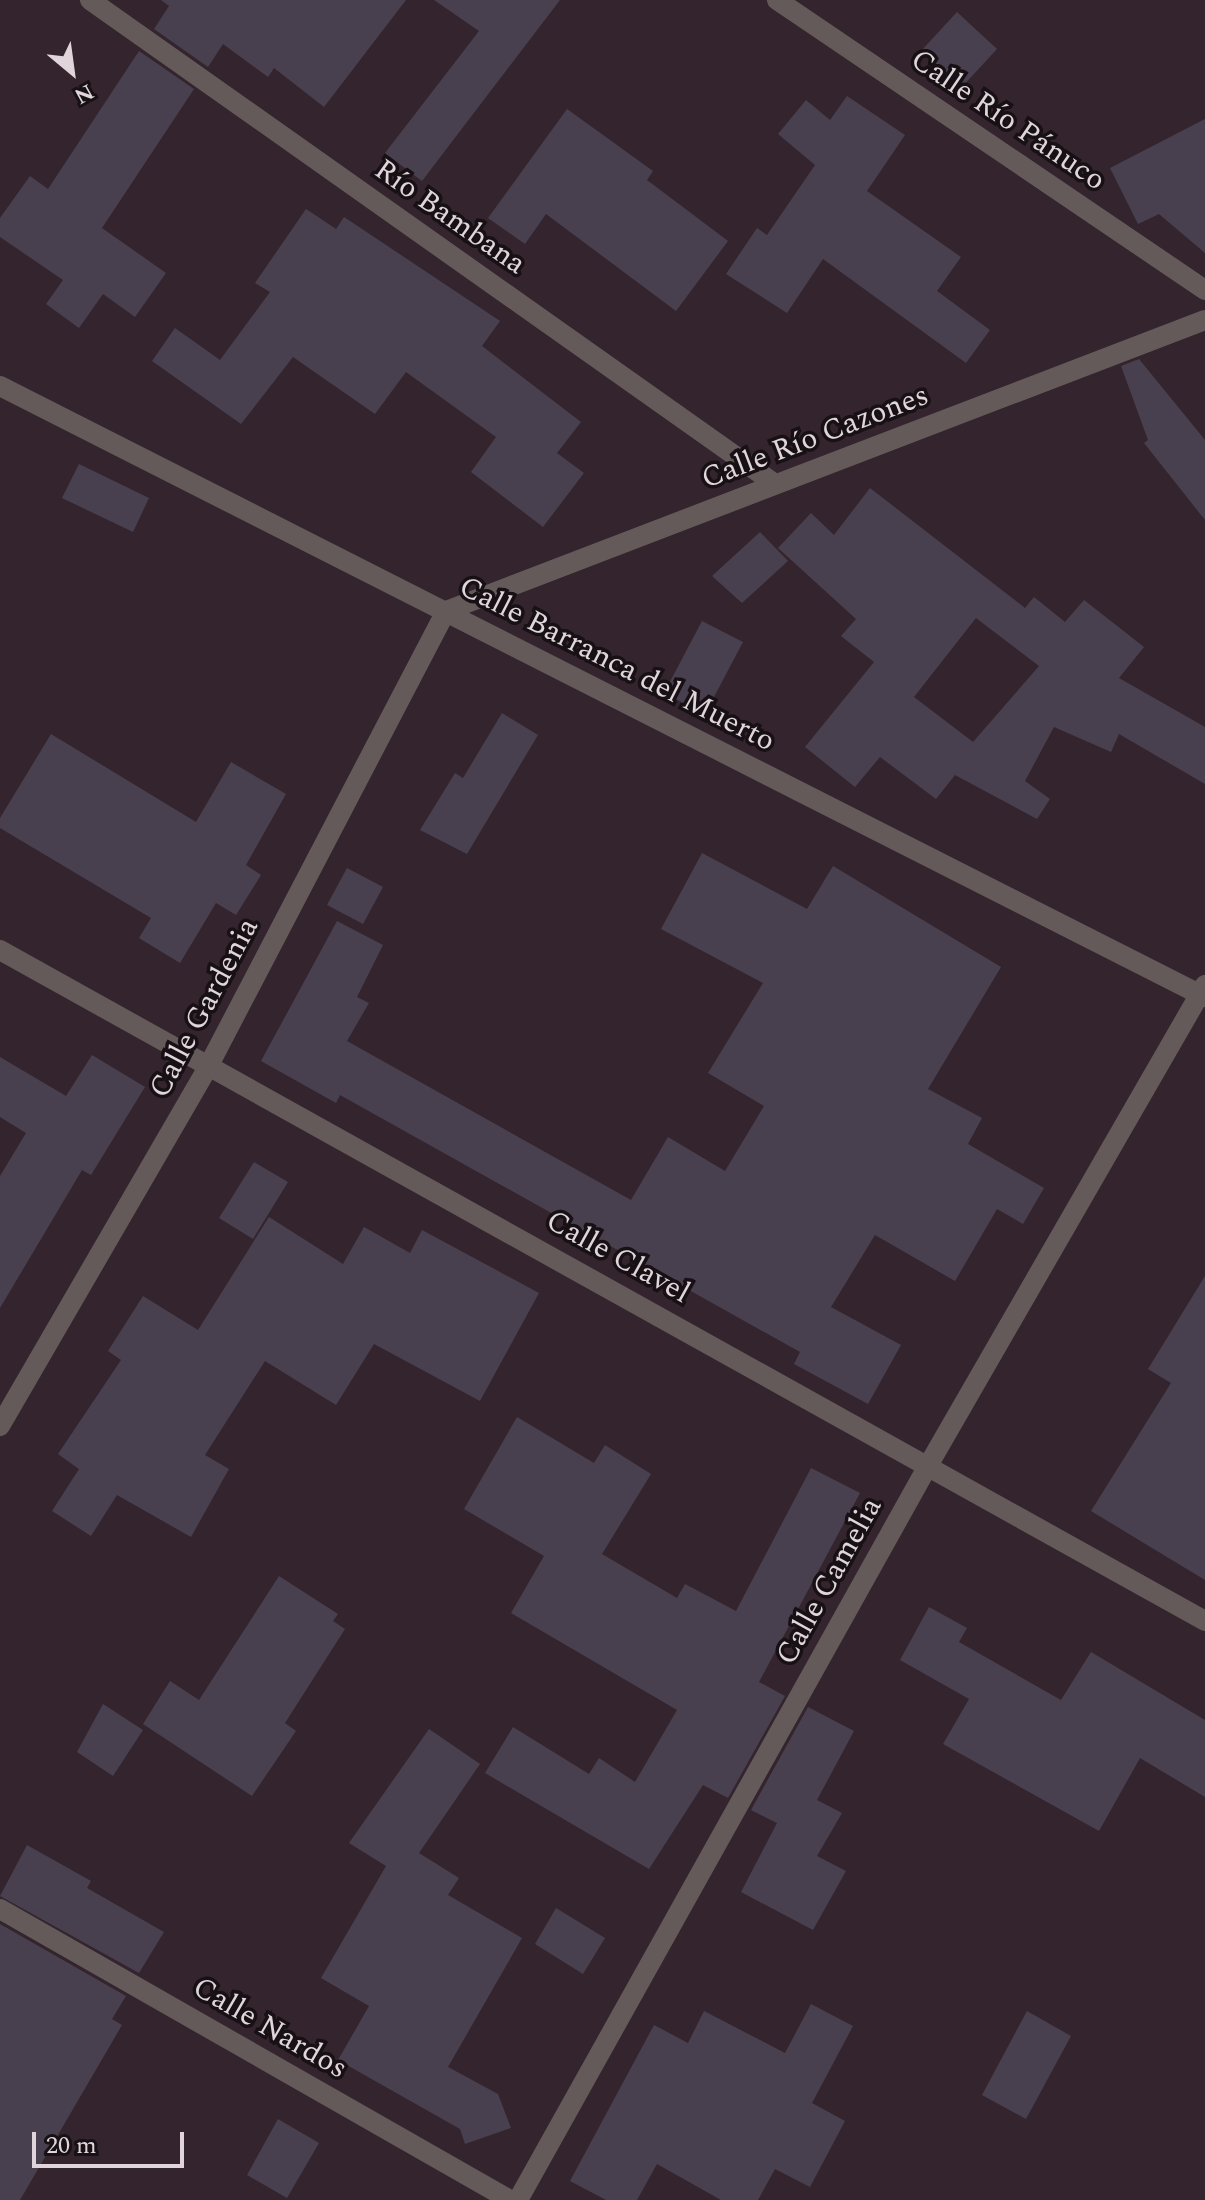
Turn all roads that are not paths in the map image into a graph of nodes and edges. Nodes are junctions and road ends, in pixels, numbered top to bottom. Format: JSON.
{"nodes":[{"id":1,"x":90,"y":0,"type":"edge"},
{"id":2,"x":777,"y":0,"type":"edge"},
{"id":3,"x":1205,"y":290,"type":"edge"},
{"id":4,"x":1205,"y":320,"type":"edge"},
{"id":5,"x":0,"y":386,"type":"edge"},
{"id":6,"x":775,"y":484,"type":"junction"},
{"id":7,"x":446,"y":611,"type":"junction"},
{"id":8,"x":0,"y":950,"type":"edge"},
{"id":9,"x":1203,"y":992,"type":"edge"},
{"id":10,"x":209,"y":1065,"type":"junction"},
{"id":11,"x":0,"y":1426,"type":"edge"},
{"id":12,"x":929,"y":1464,"type":"junction"},
{"id":13,"x":1205,"y":1621,"type":"edge"},
{"id":14,"x":0,"y":1909,"type":"edge"},
{"id":15,"x":510,"y":2200,"type":"edge"},
{"id":16,"x":518,"y":2200,"type":"edge"}],
"edges":[{"from":1,"to":6,"type":"street","name":"Río Bambana"},
{"from":2,"to":3,"type":"street","name":"Calle Río Pánuco"},
{"from":4,"to":6,"type":"street","name":"Calle Río Cazones"},
{"from":5,"to":7,"type":"street","name":"Calle Barranca del Muerto"},
{"from":6,"to":7,"type":"street","name":"Calle Río Cazones"},
{"from":7,"to":9,"type":"street","name":"Calle Barranca del Muerto"},
{"from":7,"to":10,"type":"street","name":"Calle Gardenia"},
{"from":8,"to":10,"type":"street","name":"Calle Clavel"},
{"from":9,"to":12,"type":"street","name":"Calle Camelia"},
{"from":10,"to":11,"type":"street","name":"Calle Gardenia"},
{"from":10,"to":12,"type":"street","name":"Calle Clavel"},
{"from":12,"to":13,"type":"street","name":"Calle Clavel"},
{"from":12,"to":16,"type":"street","name":"Calle Camelia"},
{"from":14,"to":15,"type":"street","name":"Calle Nardos"}]}
